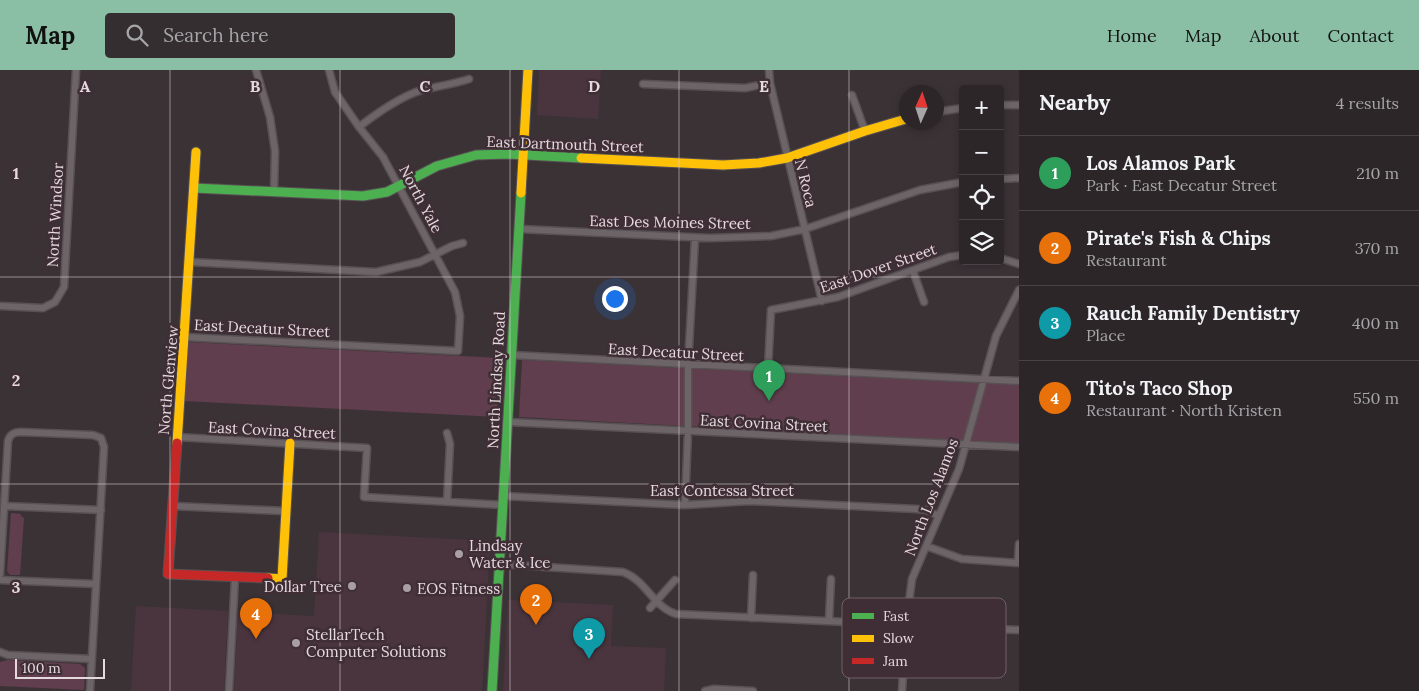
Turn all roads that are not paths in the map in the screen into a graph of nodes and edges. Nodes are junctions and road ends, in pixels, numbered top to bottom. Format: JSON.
{"nodes":[{"id":1,"x":76,"y":70,"type":"edge"},
{"id":2,"x":256,"y":70,"type":"edge"},
{"id":3,"x":329,"y":70,"type":"edge"},
{"id":4,"x":528,"y":70,"type":"edge"},
{"id":5,"x":769,"y":70,"type":"edge"},
{"id":6,"x":470,"y":78,"type":"dead end"},
{"id":7,"x":770,"y":83,"type":"junction"},
{"id":8,"x":643,"y":84,"type":"dead end"},
{"id":9,"x":852,"y":95,"type":"dead end"},
{"id":10,"x":1004,"y":105,"type":"edge"},
{"id":11,"x":1019,"y":105,"type":"edge"},
{"id":12,"x":959,"y":109,"type":"edge"},
{"id":13,"x":944,"y":111,"type":"edge"},
{"id":14,"x":899,"y":121,"type":"edge"},
{"id":15,"x":359,"y":127,"type":"junction"},
{"id":16,"x":864,"y":131,"type":"junction"},
{"id":17,"x":196,"y":152,"type":"dead end"},
{"id":18,"x":523,"y":155,"type":"junction"},
{"id":19,"x":787,"y":158,"type":"junction"},
{"id":20,"x":1019,"y":178,"type":"edge"},
{"id":21,"x":1004,"y":179,"type":"edge"},
{"id":22,"x":959,"y":183,"type":"edge"},
{"id":23,"x":399,"y":186,"type":"junction"},
{"id":24,"x":194,"y":188,"type":"junction"},
{"id":25,"x":274,"y":192,"type":"junction"},
{"id":26,"x":518,"y":229,"type":"junction"},
{"id":27,"x":804,"y":229,"type":"junction"},
{"id":28,"x":695,"y":238,"type":"junction"},
{"id":29,"x":463,"y":243,"type":"dead end"},
{"id":30,"x":436,"y":254,"type":"junction"},
{"id":31,"x":959,"y":257,"type":"edge"},
{"id":32,"x":1004,"y":259,"type":"edge"},
{"id":33,"x":190,"y":262,"type":"junction"},
{"id":34,"x":1019,"y":264,"type":"edge"},
{"id":35,"x":913,"y":270,"type":"junction"},
{"id":36,"x":1019,"y":290,"type":"edge"},
{"id":37,"x":822,"y":302,"type":"junction"},
{"id":38,"x":924,"y":302,"type":"dead end"},
{"id":39,"x":1016,"y":302,"type":"edge"},
{"id":40,"x":0,"y":306,"type":"edge"},
{"id":41,"x":185,"y":337,"type":"junction"},
{"id":42,"x":458,"y":351,"type":"joint"},
{"id":43,"x":511,"y":356,"type":"junction"},
{"id":44,"x":688,"y":365,"type":"junction"},
{"id":45,"x":768,"y":369,"type":"junction"},
{"id":46,"x":983,"y":380,"type":"junction"},
{"id":47,"x":1019,"y":382,"type":"edge"},
{"id":48,"x":507,"y":422,"type":"junction"},
{"id":49,"x":688,"y":432,"type":"junction"},
{"id":50,"x":447,"y":434,"type":"dead end"},
{"id":51,"x":177,"y":437,"type":"junction"},
{"id":52,"x":290,"y":443,"type":"junction"},
{"id":53,"x":966,"y":445,"type":"junction"},
{"id":54,"x":1019,"y":447,"type":"edge"},
{"id":55,"x":3,"y":469,"type":"edge"},
{"id":56,"x":364,"y":497,"type":"joint"},
{"id":57,"x":503,"y":500,"type":"junction"},
{"id":58,"x":447,"y":502,"type":"junction"},
{"id":59,"x":685,"y":505,"type":"junction"},
{"id":60,"x":4,"y":506,"type":"junction"},
{"id":61,"x":172,"y":506,"type":"junction"},
{"id":62,"x":101,"y":510,"type":"junction"},
{"id":63,"x":285,"y":511,"type":"junction"},
{"id":64,"x":939,"y":516,"type":"junction"},
{"id":65,"x":1019,"y":544,"type":"edge"},
{"id":66,"x":926,"y":546,"type":"junction"},
{"id":67,"x":1018,"y":563,"type":"edge"},
{"id":68,"x":499,"y":564,"type":"junction"},
{"id":69,"x":0,"y":574,"type":"edge"},
{"id":70,"x":753,"y":575,"type":"dead end"},
{"id":71,"x":235,"y":577,"type":"junction"},
{"id":72,"x":831,"y":579,"type":"dead end"},
{"id":73,"x":0,"y":580,"type":"edge"},
{"id":74,"x":675,"y":580,"type":"dead end"},
{"id":75,"x":96,"y":584,"type":"junction"},
{"id":76,"x":910,"y":598,"type":"edge"},
{"id":77,"x":656,"y":601,"type":"junction"},
{"id":78,"x":650,"y":608,"type":"dead end"},
{"id":79,"x":751,"y":618,"type":"junction"},
{"id":80,"x":829,"y":621,"type":"junction"},
{"id":81,"x":842,"y":622,"type":"edge"},
{"id":82,"x":1006,"y":629,"type":"edge"},
{"id":83,"x":1019,"y":630,"type":"edge"},
{"id":84,"x":0,"y":652,"type":"edge"},
{"id":85,"x":92,"y":659,"type":"junction"},
{"id":86,"x":903,"y":678,"type":"edge"},
{"id":87,"x":90,"y":691,"type":"edge"},
{"id":88,"x":229,"y":691,"type":"edge"},
{"id":89,"x":492,"y":691,"type":"edge"},
{"id":90,"x":706,"y":691,"type":"edge"},
{"id":91,"x":753,"y":691,"type":"edge"},
{"id":92,"x":902,"y":691,"type":"edge"}],
"edges":[{"from":1,"to":40,"type":"street","name":"North Windsor"},
{"from":2,"to":25,"type":"street"},
{"from":3,"to":15,"type":"street","name":"North Yale"},
{"from":4,"to":18,"type":"street","name":"North Lindsay Road"},
{"from":5,"to":7,"type":"street","name":"N Roca"},
{"from":6,"to":15,"type":"street"},
{"from":7,"to":8,"type":"street"},
{"from":7,"to":19,"type":"street","name":"N Roca"},
{"from":9,"to":16,"type":"street"},
{"from":10,"to":11,"type":"street"},
{"from":12,"to":13,"type":"street"},
{"from":14,"to":16,"type":"street","name":"East Dartmouth Street"},
{"from":15,"to":23,"type":"street","name":"North Yale"},
{"from":16,"to":19,"type":"street","name":"East Dartmouth Street"},
{"from":17,"to":24,"type":"street","name":"North Glenview"},
{"from":18,"to":19,"type":"street","name":"East Dartmouth Street"},
{"from":18,"to":23,"type":"street","name":"East Dartmouth Street"},
{"from":18,"to":26,"type":"street","name":"North Lindsay Road"},
{"from":19,"to":27,"type":"street","name":"N Roca"},
{"from":20,"to":21,"type":"street"},
{"from":22,"to":27,"type":"street","name":"East Des Moines Street"},
{"from":23,"to":25,"type":"street","name":"East Dartmouth Street"},
{"from":23,"to":30,"type":"street","name":"North Yale"},
{"from":24,"to":25,"type":"street","name":"East Dartmouth Street"},
{"from":24,"to":33,"type":"street","name":"North Glenview"},
{"from":26,"to":28,"type":"street","name":"East Des Moines Street"},
{"from":26,"to":43,"type":"street","name":"North Lindsay Road"},
{"from":27,"to":28,"type":"street","name":"East Des Moines Street"},
{"from":27,"to":37,"type":"street","name":"N Roca"},
{"from":28,"to":44,"type":"street"},
{"from":29,"to":30,"type":"street"},
{"from":30,"to":33,"type":"street"},
{"from":30,"to":42,"type":"street","name":"North Yale"},
{"from":31,"to":35,"type":"street","name":"East Dover Street"},
{"from":32,"to":34,"type":"street"},
{"from":33,"to":41,"type":"street","name":"North Glenview"},
{"from":35,"to":37,"type":"street","name":"East Dover Street"},
{"from":35,"to":38,"type":"street"},
{"from":36,"to":39,"type":"street","name":"North Los Alamos"},
{"from":37,"to":45,"type":"street","name":"East Dover Street"},
{"from":39,"to":46,"type":"street","name":"North Los Alamos"},
{"from":41,"to":42,"type":"street","name":"East Decatur Street"},
{"from":41,"to":51,"type":"street","name":"North Glenview"},
{"from":43,"to":44,"type":"street","name":"East Decatur Street"},
{"from":43,"to":48,"type":"street","name":"North Lindsay Road"},
{"from":44,"to":45,"type":"street","name":"East Decatur Street"},
{"from":44,"to":49,"type":"street"},
{"from":45,"to":46,"type":"street","name":"East Decatur Street"},
{"from":46,"to":47,"type":"street","name":"East Decatur Street"},
{"from":46,"to":53,"type":"street","name":"North Los Alamos"},
{"from":48,"to":49,"type":"street","name":"East Covina Street"},
{"from":48,"to":57,"type":"street","name":"North Lindsay Road"},
{"from":49,"to":53,"type":"street","name":"East Covina Street"},
{"from":49,"to":59,"type":"street"},
{"from":50,"to":58,"type":"street"},
{"from":51,"to":52,"type":"street","name":"East Covina Street"},
{"from":51,"to":61,"type":"street","name":"North Glenview"},
{"from":52,"to":56,"type":"street","name":"East Covina Street"},
{"from":52,"to":63,"type":"street"},
{"from":53,"to":54,"type":"street","name":"East Covina Street"},
{"from":53,"to":64,"type":"street","name":"North Los Alamos"},
{"from":55,"to":60,"type":"street"},
{"from":55,"to":62,"type":"street"},
{"from":56,"to":58,"type":"street","name":"East Contessa Street"},
{"from":57,"to":58,"type":"street","name":"East Contessa Street"},
{"from":57,"to":59,"type":"street","name":"East Contessa Street"},
{"from":57,"to":68,"type":"street","name":"North Lindsay Road"},
{"from":59,"to":64,"type":"street","name":"East Contessa Street"},
{"from":60,"to":62,"type":"street"},
{"from":60,"to":69,"type":"street"},
{"from":61,"to":63,"type":"street"},
{"from":61,"to":71,"type":"street","name":"North Glenview"},
{"from":62,"to":75,"type":"street"},
{"from":63,"to":71,"type":"street"},
{"from":64,"to":66,"type":"street","name":"North Los Alamos"},
{"from":65,"to":67,"type":"street"},
{"from":66,"to":67,"type":"street"},
{"from":66,"to":76,"type":"street","name":"North Los Alamos"},
{"from":68,"to":77,"type":"street"},
{"from":68,"to":89,"type":"street","name":"North Lindsay Road"},
{"from":70,"to":79,"type":"street"},
{"from":71,"to":88,"type":"street"},
{"from":72,"to":80,"type":"street"},
{"from":73,"to":75,"type":"street"},
{"from":74,"to":77,"type":"street"},
{"from":75,"to":85,"type":"street"},
{"from":77,"to":78,"type":"street"},
{"from":77,"to":79,"type":"street"},
{"from":79,"to":80,"type":"street"},
{"from":80,"to":81,"type":"street"},
{"from":82,"to":83,"type":"street"},
{"from":84,"to":85,"type":"street"},
{"from":85,"to":87,"type":"street"},
{"from":86,"to":92,"type":"street","name":"North Los Alamos"},
{"from":90,"to":91,"type":"street"}]}
